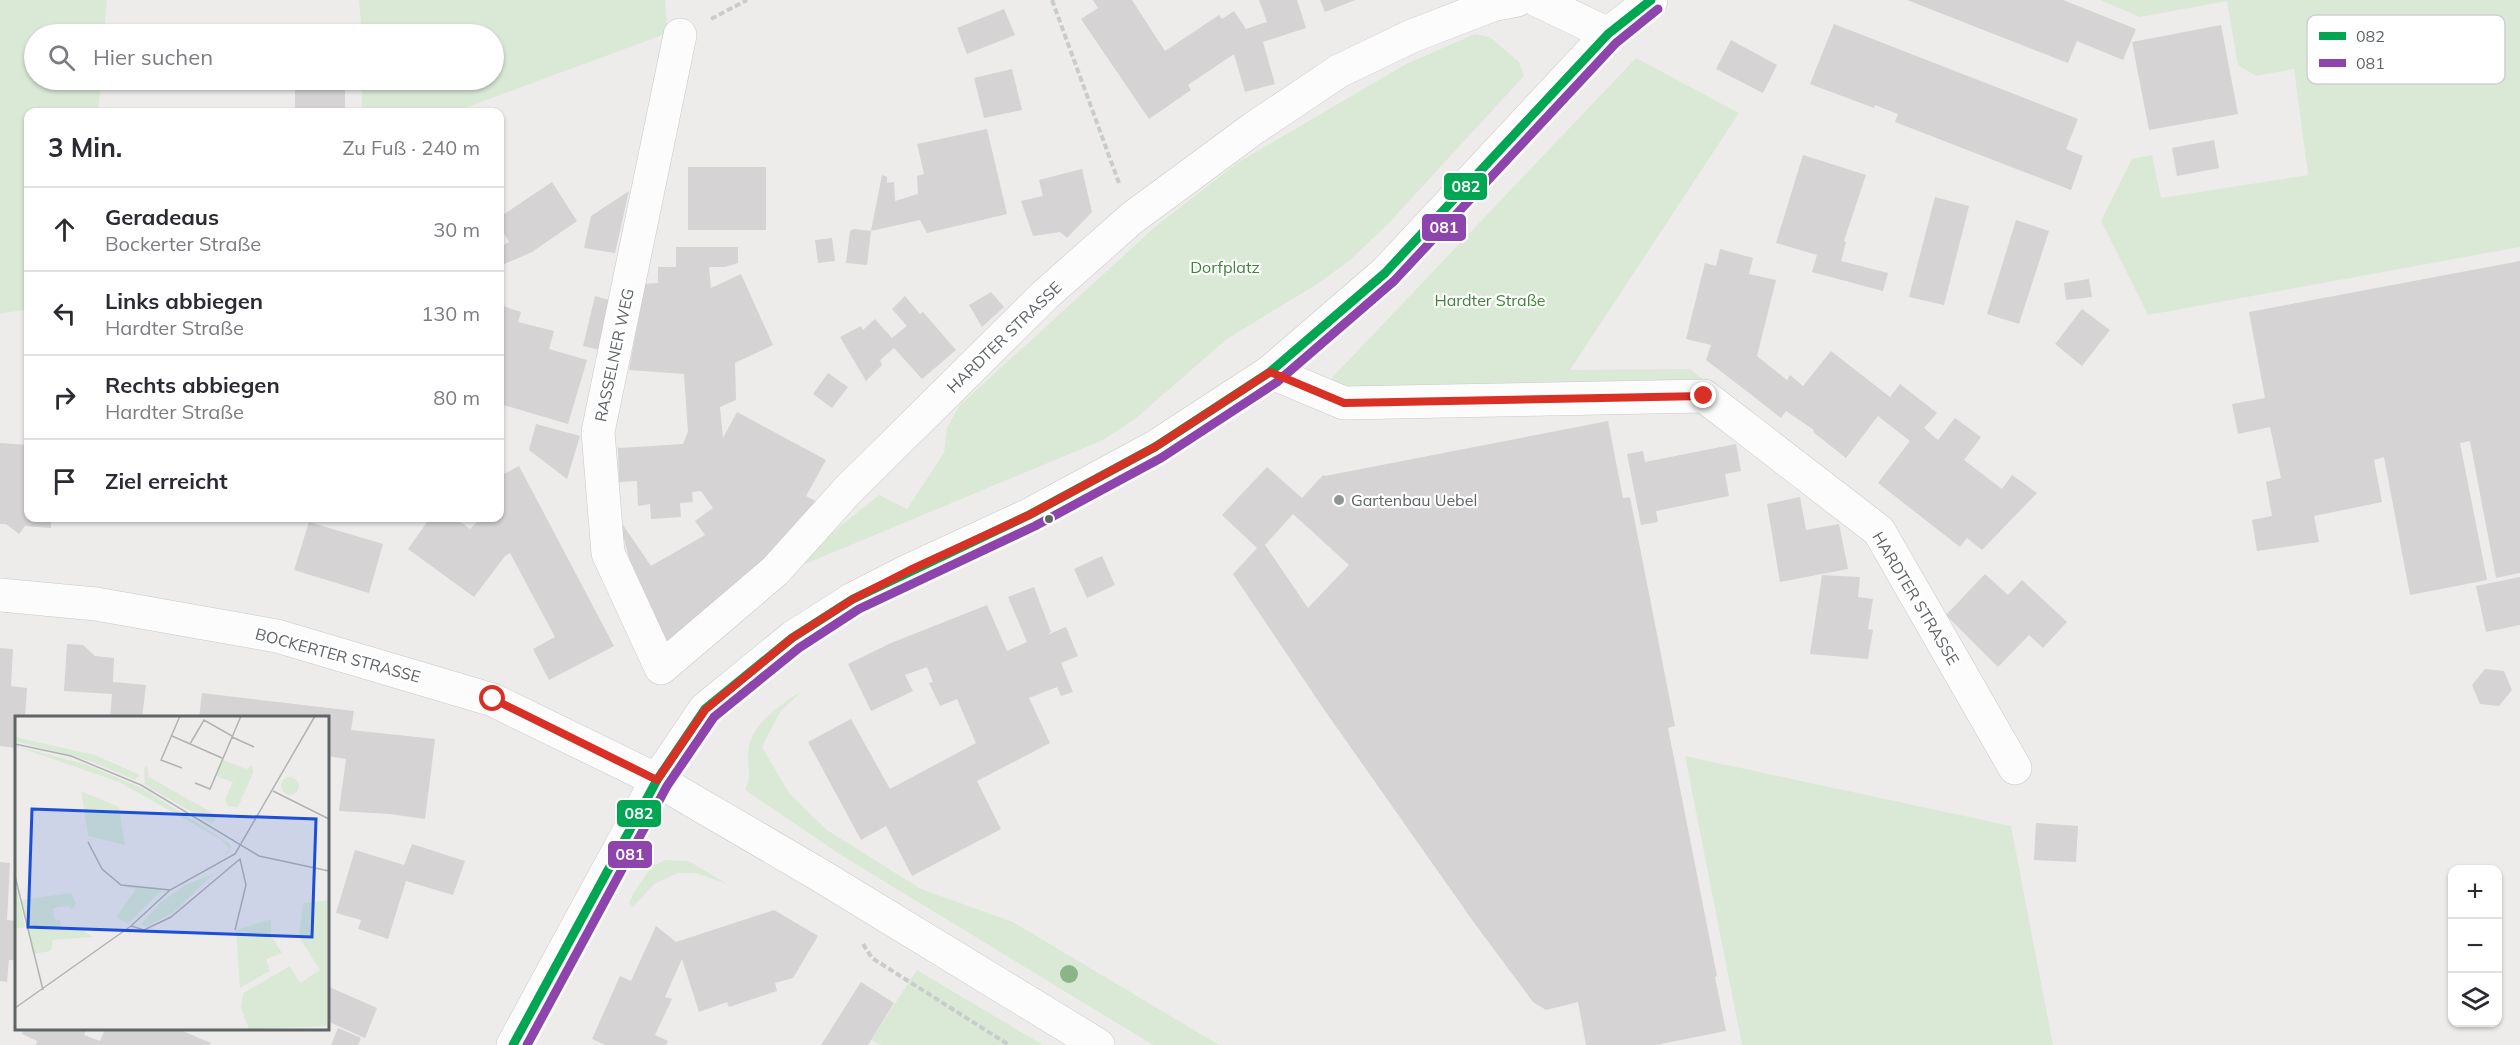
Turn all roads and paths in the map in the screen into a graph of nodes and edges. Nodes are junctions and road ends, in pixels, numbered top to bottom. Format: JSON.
{"nodes":[{"id":1,"x":1052,"y":0,"type":"edge"},
{"id":2,"x":1517,"y":0,"type":"edge"},
{"id":3,"x":1538,"y":0,"type":"edge"},
{"id":4,"x":1651,"y":0,"type":"edge"},
{"id":5,"x":1608,"y":34,"type":"junction"},
{"id":6,"x":680,"y":35,"type":"dead end"},
{"id":7,"x":1131,"y":218,"type":"junction"},
{"id":8,"x":1270,"y":372,"type":"junction"},
{"id":9,"x":0,"y":595,"type":"edge"},
{"id":10,"x":661,"y":668,"type":"joint"},
{"id":11,"x":2015,"y":768,"type":"dead end"},
{"id":12,"x":657,"y":780,"type":"junction"},
{"id":13,"x":513,"y":1045,"type":"edge"},
{"id":14,"x":1098,"y":1045,"type":"edge"}],
"edges":[{"from":1,"to":7,"type":"path"},
{"from":2,"to":7,"type":"street","name":"HARDTER STRASSE"},
{"from":3,"to":5,"type":"street"},
{"from":4,"to":5,"type":"street"},
{"from":5,"to":8,"type":"street"},
{"from":6,"to":10,"type":"street","name":"RASSELNER WEG"},
{"from":7,"to":10,"type":"street","name":"HARDTER STRASSE"},
{"from":8,"to":11,"type":"street","name":"HARDTER STRASSE"},
{"from":8,"to":12,"type":"street"},
{"from":9,"to":12,"type":"street","name":"BOCKERTER STRASSE"},
{"from":12,"to":13,"type":"street"},
{"from":12,"to":14,"type":"street","name":"BOCKERTER STRASSE"}]}
